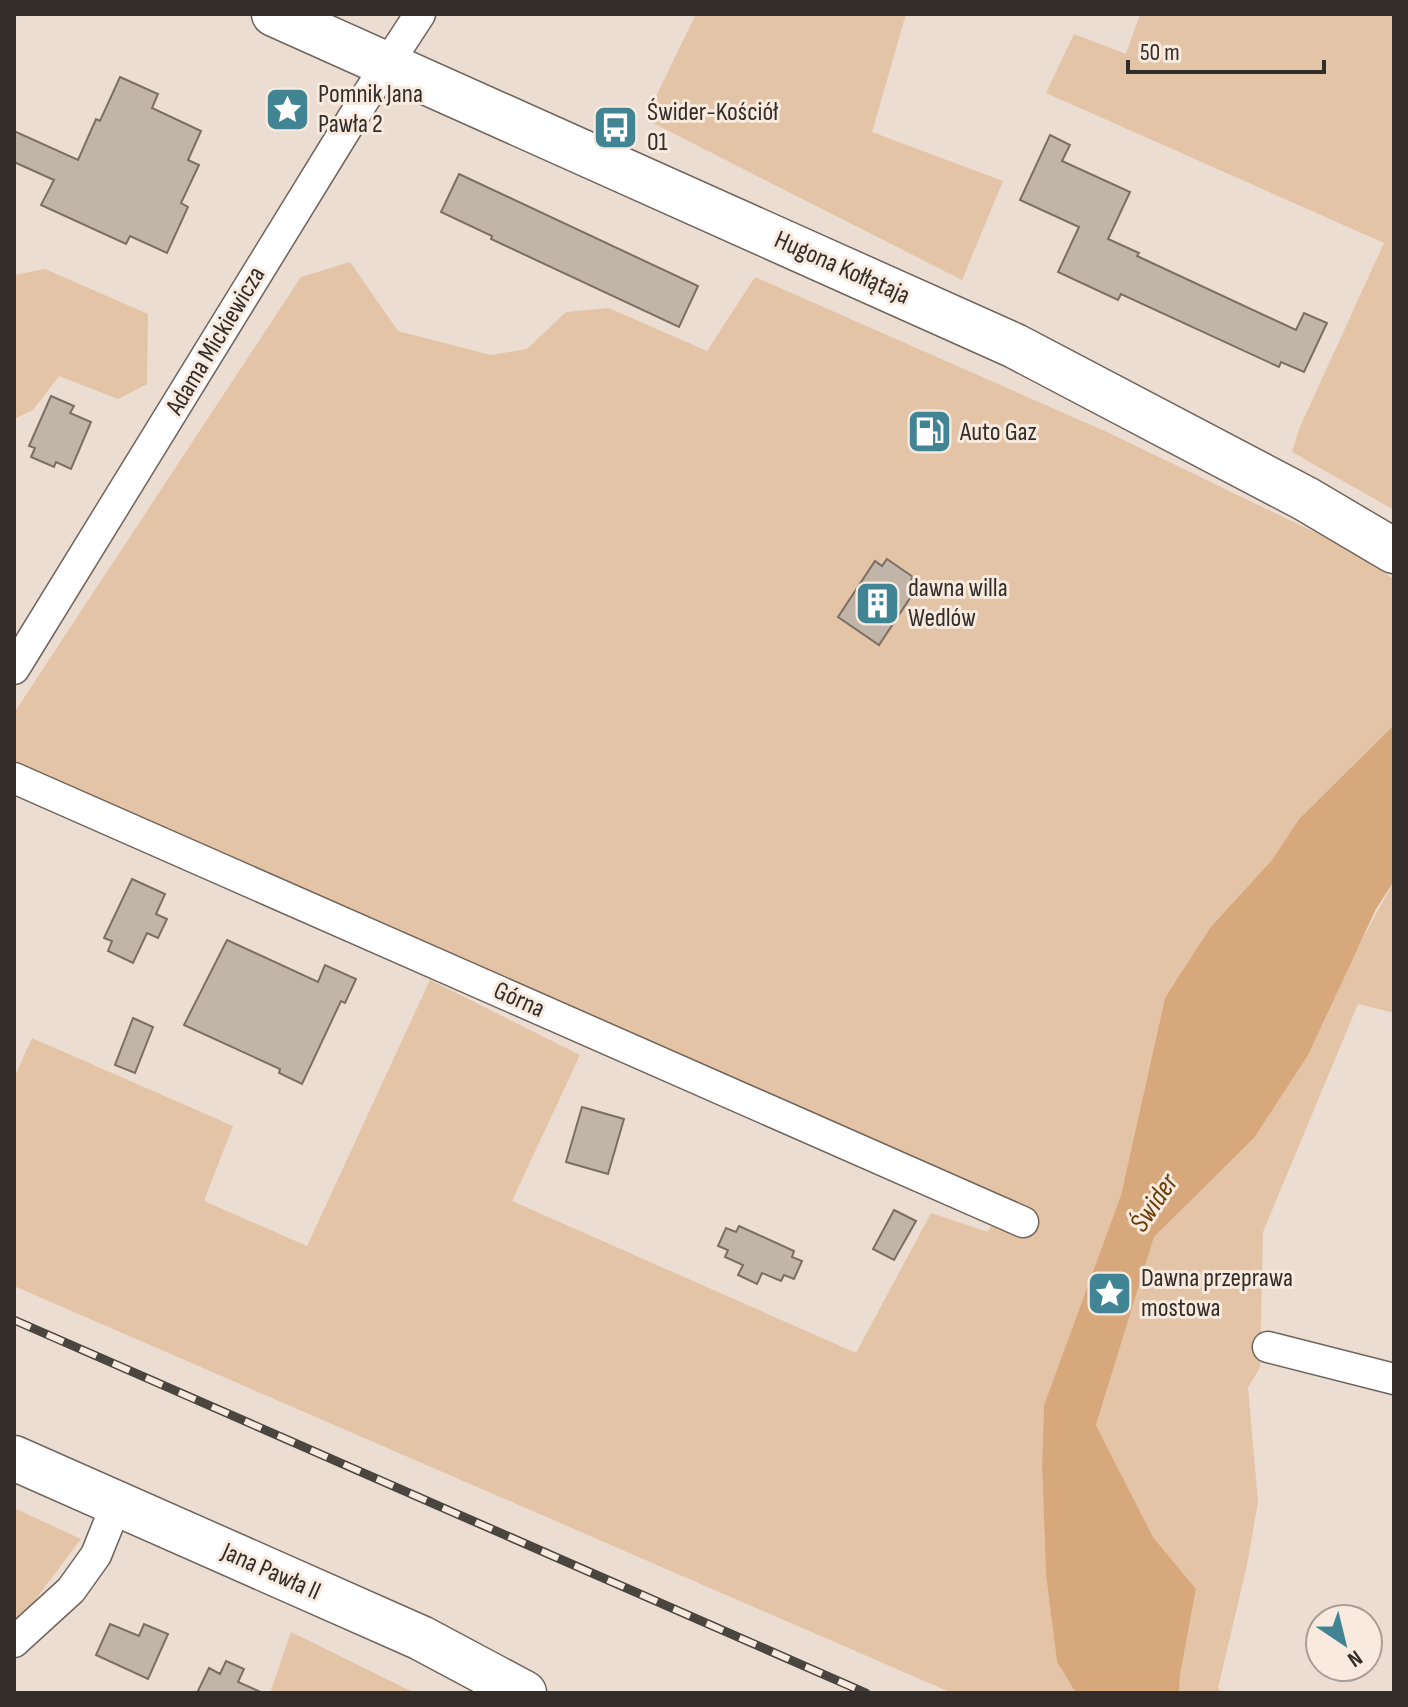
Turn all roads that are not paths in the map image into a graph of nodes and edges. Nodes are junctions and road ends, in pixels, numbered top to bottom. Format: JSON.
{"nodes":[{"id":1,"x":274,"y":14,"type":"edge"},
{"id":2,"x":420,"y":14,"type":"edge"},
{"id":3,"x":387,"y":66,"type":"junction"},
{"id":4,"x":1394,"y":551,"type":"edge"},
{"id":5,"x":14,"y":669,"type":"edge"},
{"id":6,"x":14,"y":778,"type":"edge"},
{"id":7,"x":1023,"y":1222,"type":"dead end"},
{"id":8,"x":1268,"y":1347,"type":"dead end"},
{"id":9,"x":1394,"y":1379,"type":"edge"},
{"id":10,"x":14,"y":1458,"type":"edge"},
{"id":11,"x":117,"y":1503,"type":"junction"},
{"id":12,"x":14,"y":1642,"type":"edge"},
{"id":13,"x":524,"y":1693,"type":"edge"}],
"edges":[{"from":1,"to":3,"type":"main road","name":"Hugona Kołłątaja"},
{"from":2,"to":3,"type":"street","name":"Adama Mickiewicza"},
{"from":3,"to":4,"type":"main road","name":"Hugona Kołłątaja"},
{"from":3,"to":5,"type":"street","name":"Adama Mickiewicza"},
{"from":6,"to":7,"type":"street","name":"Górna"},
{"from":8,"to":9,"type":"street"},
{"from":10,"to":11,"type":"main road","name":"Jana Pawła II"},
{"from":11,"to":12,"type":"street"},
{"from":11,"to":13,"type":"main road","name":"Jana Pawła II"}]}
